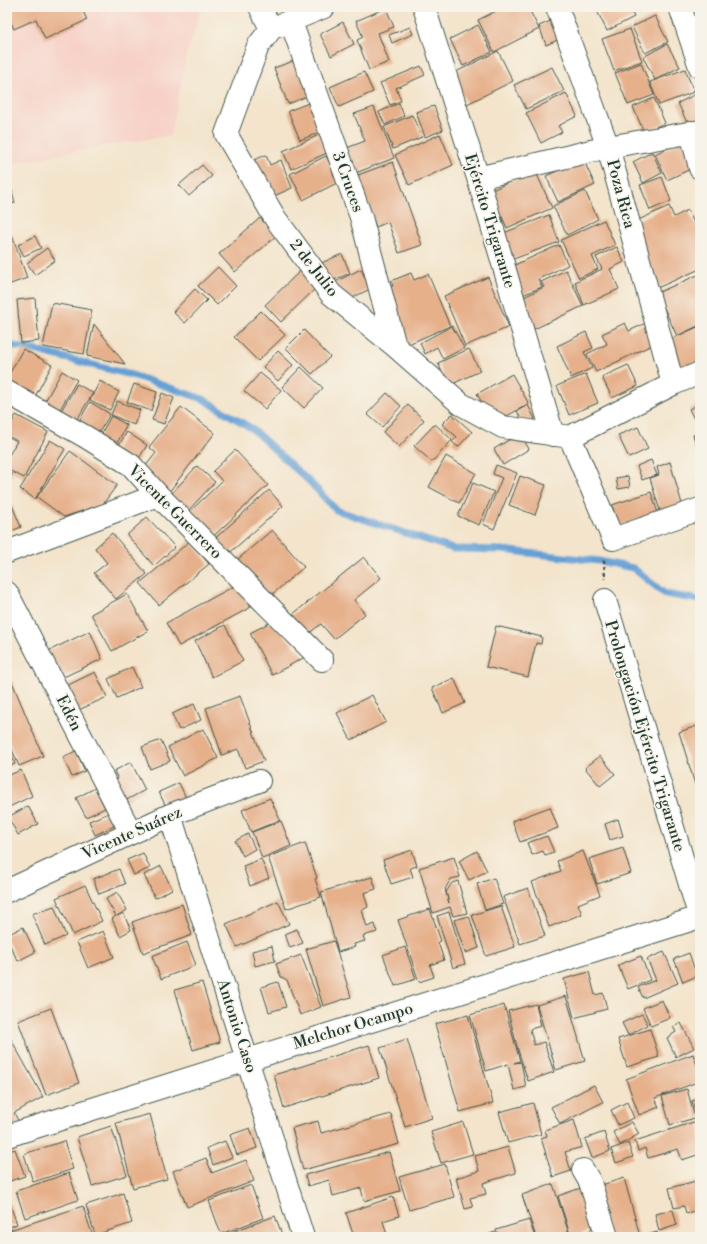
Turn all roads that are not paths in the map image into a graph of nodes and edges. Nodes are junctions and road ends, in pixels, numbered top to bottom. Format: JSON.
{"nodes":[{"id":1,"x":260,"y":7,"type":"edge"},
{"id":2,"x":324,"y":7,"type":"edge"},
{"id":3,"x":424,"y":7,"type":"edge"},
{"id":4,"x":557,"y":7,"type":"edge"},
{"id":5,"x":680,"y":7,"type":"edge"},
{"id":6,"x":281,"y":25,"type":"junction"},
{"id":7,"x":694,"y":31,"type":"edge"},
{"id":8,"x":700,"y":67,"type":"edge"},
{"id":9,"x":695,"y":132,"type":"edge"},
{"id":10,"x":608,"y":147,"type":"junction"},
{"id":11,"x":700,"y":168,"type":"edge"},
{"id":12,"x":478,"y":178,"type":"junction"},
{"id":13,"x":395,"y":346,"type":"junction"},
{"id":14,"x":700,"y":373,"type":"edge"},
{"id":15,"x":673,"y":384,"type":"junction"},
{"id":16,"x":7,"y":392,"type":"edge"},
{"id":17,"x":561,"y":436,"type":"junction"},
{"id":18,"x":158,"y":495,"type":"junction"},
{"id":19,"x":700,"y":509,"type":"edge"},
{"id":20,"x":7,"y":552,"type":"edge"},
{"id":21,"x":7,"y":593,"type":"edge"},
{"id":22,"x":605,"y":600,"type":"road end"},
{"id":23,"x":322,"y":660,"type":"dead end"},
{"id":24,"x":258,"y":781,"type":"dead end"},
{"id":25,"x":170,"y":815,"type":"junction"},
{"id":26,"x":131,"y":833,"type":"junction"},
{"id":27,"x":7,"y":891,"type":"edge"},
{"id":28,"x":700,"y":917,"type":"edge"},
{"id":29,"x":247,"y":1059,"type":"junction"},
{"id":30,"x":7,"y":1136,"type":"edge"},
{"id":31,"x":583,"y":1170,"type":"dead end"},
{"id":32,"x":303,"y":1237,"type":"edge"},
{"id":33,"x":607,"y":1237,"type":"edge"}],
"edges":[{"from":1,"to":6,"type":"street","name":"3 Cruces"},
{"from":2,"to":6,"type":"street"},
{"from":3,"to":12,"type":"street","name":"Ejército Trigarante"},
{"from":4,"to":10,"type":"street","name":"Poza Rica"},
{"from":5,"to":7,"type":"street"},
{"from":6,"to":13,"type":"street","name":"3 Cruces"},
{"from":6,"to":13,"type":"street","name":"2 de Julio"},
{"from":7,"to":8,"type":"street"},
{"from":9,"to":10,"type":"street"},
{"from":9,"to":11,"type":"street"},
{"from":10,"to":12,"type":"street"},
{"from":10,"to":15,"type":"street","name":"Poza Rica"},
{"from":12,"to":17,"type":"street","name":"Ejército Trigarante"},
{"from":13,"to":17,"type":"street","name":"2 de Julio"},
{"from":14,"to":15,"type":"street"},
{"from":15,"to":17,"type":"street"},
{"from":16,"to":18,"type":"street","name":"Vicente Guerrero"},
{"from":17,"to":19,"type":"street","name":"Ejército Trigarante"},
{"from":18,"to":20,"type":"street"},
{"from":18,"to":23,"type":"street","name":"Vicente Guerrero"},
{"from":21,"to":26,"type":"street","name":"Edén"},
{"from":22,"to":28,"type":"street","name":"Prolongación Ejército Trigarante"},
{"from":24,"to":25,"type":"street","name":"Vicente Suárez"},
{"from":25,"to":26,"type":"street","name":"Vicente Suárez"},
{"from":25,"to":29,"type":"street","name":"Antonio Caso"},
{"from":26,"to":27,"type":"street","name":"Vicente Suárez"},
{"from":28,"to":29,"type":"street","name":"Melchor Ocampo"},
{"from":29,"to":30,"type":"street","name":"Melchor Ocampo"},
{"from":29,"to":32,"type":"street","name":"Antonio Caso"},
{"from":31,"to":33,"type":"street"}]}
